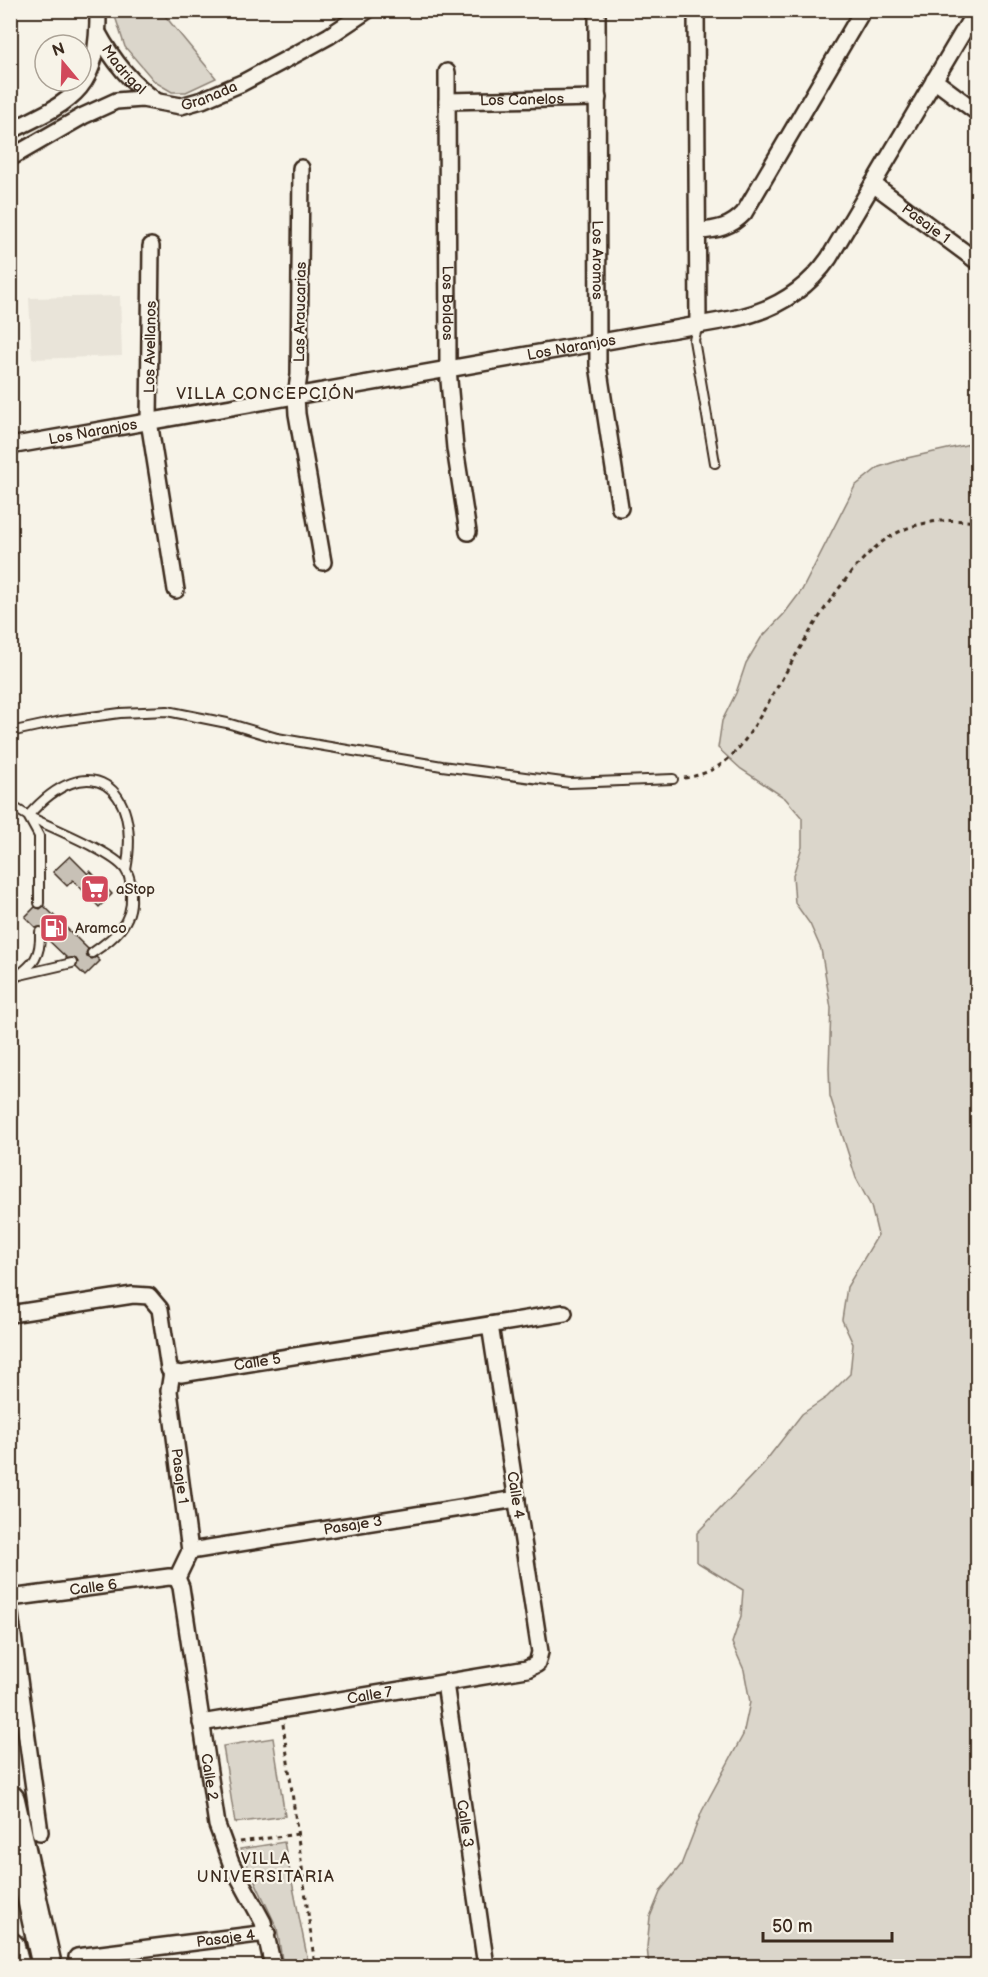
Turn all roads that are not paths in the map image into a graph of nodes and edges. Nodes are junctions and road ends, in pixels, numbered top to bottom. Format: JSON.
{"nodes":[{"id":1,"x":98,"y":10,"type":"edge"},
{"id":2,"x":368,"y":10,"type":"edge"},
{"id":3,"x":597,"y":10,"type":"edge"},
{"id":4,"x":696,"y":10,"type":"edge"},
{"id":5,"x":863,"y":10,"type":"edge"},
{"id":6,"x":976,"y":10,"type":"edge"},
{"id":7,"x":98,"y":33,"type":"junction"},
{"id":8,"x":447,"y":72,"type":"dead end"},
{"id":9,"x":934,"y":80,"type":"junction"},
{"id":10,"x":598,"y":98,"type":"junction"},
{"id":11,"x":155,"y":100,"type":"junction"},
{"id":12,"x":447,"y":101,"type":"junction"},
{"id":13,"x":978,"y":113,"type":"edge"},
{"id":14,"x":10,"y":132,"type":"edge"},
{"id":15,"x":10,"y":158,"type":"edge"},
{"id":16,"x":302,"y":168,"type":"dead end"},
{"id":17,"x":873,"y":184,"type":"junction"},
{"id":18,"x":698,"y":231,"type":"junction"},
{"id":19,"x":151,"y":246,"type":"dead end"},
{"id":20,"x":978,"y":262,"type":"edge"},
{"id":21,"x":698,"y":325,"type":"junction"},
{"id":22,"x":598,"y":343,"type":"junction"},
{"id":23,"x":448,"y":369,"type":"junction"},
{"id":24,"x":296,"y":396,"type":"junction"},
{"id":25,"x":149,"y":421,"type":"junction"},
{"id":26,"x":10,"y":446,"type":"edge"},
{"id":27,"x":715,"y":463,"type":"dead end"},
{"id":28,"x":620,"y":508,"type":"dead end"},
{"id":29,"x":468,"y":532,"type":"dead end"},
{"id":30,"x":322,"y":562,"type":"dead end"},
{"id":31,"x":176,"y":590,"type":"dead end"},
{"id":32,"x":10,"y":732,"type":"edge"},
{"id":33,"x":673,"y":779,"type":"road end"},
{"id":34,"x":10,"y":805,"type":"edge"},
{"id":35,"x":28,"y":816,"type":"junction"},
{"id":36,"x":126,"y":870,"type":"junction"},
{"id":37,"x":39,"y":903,"type":"dead end"},
{"id":38,"x":40,"y":932,"type":"dead end"},
{"id":39,"x":92,"y":953,"type":"dead end"},
{"id":40,"x":72,"y":963,"type":"dead end"},
{"id":41,"x":19,"y":975,"type":"junction"},
{"id":42,"x":10,"y":982,"type":"edge"},
{"id":43,"x":564,"y":1313,"type":"dead end"},
{"id":44,"x":10,"y":1314,"type":"edge"},
{"id":45,"x":490,"y":1325,"type":"junction"},
{"id":46,"x":172,"y":1372,"type":"junction"},
{"id":47,"x":517,"y":1498,"type":"junction"},
{"id":48,"x":190,"y":1551,"type":"junction"},
{"id":49,"x":177,"y":1578,"type":"junction"},
{"id":50,"x":10,"y":1598,"type":"edge"},
{"id":51,"x":10,"y":1614,"type":"edge"},
{"id":52,"x":537,"y":1664,"type":"joint"},
{"id":53,"x":445,"y":1683,"type":"junction"},
{"id":54,"x":201,"y":1723,"type":"junction"},
{"id":55,"x":10,"y":1800,"type":"edge"},
{"id":56,"x":40,"y":1832,"type":"dead end"},
{"id":57,"x":267,"y":1933,"type":"junction"},
{"id":58,"x":10,"y":1947,"type":"edge"},
{"id":59,"x":78,"y":1962,"type":"edge"},
{"id":60,"x":15,"y":1966,"type":"edge"},
{"id":61,"x":48,"y":1966,"type":"edge"},
{"id":62,"x":273,"y":1966,"type":"edge"},
{"id":63,"x":486,"y":1966,"type":"edge"}],
"edges":[{"from":1,"to":7,"type":"street","name":"Madrigal"},
{"from":2,"to":11,"type":"street","name":"Granada"},
{"from":3,"to":10,"type":"street","name":"Los Aromos"},
{"from":4,"to":18,"type":"street"},
{"from":5,"to":18,"type":"street"},
{"from":6,"to":9,"type":"street","name":"Los Naranjos"},
{"from":7,"to":11,"type":"street","name":"Madrigal"},
{"from":7,"to":14,"type":"street","name":"Madrigal"},
{"from":8,"to":12,"type":"street","name":"Los Boldos"},
{"from":9,"to":13,"type":"street"},
{"from":9,"to":17,"type":"street","name":"Los Naranjos"},
{"from":10,"to":12,"type":"street","name":"Los Canelos"},
{"from":10,"to":22,"type":"street","name":"Los Aromos"},
{"from":11,"to":15,"type":"street","name":"Granada"},
{"from":12,"to":23,"type":"street","name":"Los Boldos"},
{"from":16,"to":24,"type":"street","name":"Las Araucarias"},
{"from":17,"to":20,"type":"street","name":"Pasaje 1"},
{"from":17,"to":21,"type":"street","name":"Los Naranjos"},
{"from":18,"to":21,"type":"street"},
{"from":19,"to":25,"type":"street","name":"Los Avellanos"},
{"from":21,"to":22,"type":"street","name":"Los Naranjos"},
{"from":21,"to":27,"type":"lane"},
{"from":22,"to":23,"type":"street","name":"Los Naranjos"},
{"from":22,"to":28,"type":"street","name":"Los Aromos"},
{"from":23,"to":24,"type":"street","name":"Los Naranjos"},
{"from":23,"to":29,"type":"street","name":"Los Boldos"},
{"from":24,"to":25,"type":"street","name":"Los Naranjos"},
{"from":24,"to":30,"type":"street","name":"Las Araucarias"},
{"from":25,"to":26,"type":"street","name":"Los Naranjos"},
{"from":25,"to":31,"type":"street","name":"Los Avellanos"},
{"from":32,"to":33,"type":"lane"},
{"from":34,"to":35,"type":"lane"},
{"from":35,"to":36,"type":"lane"},
{"from":35,"to":36,"type":"lane"},
{"from":35,"to":37,"type":"lane"},
{"from":36,"to":39,"type":"lane"},
{"from":38,"to":41,"type":"lane"},
{"from":40,"to":41,"type":"lane"},
{"from":41,"to":42,"type":"lane"},
{"from":43,"to":45,"type":"street","name":"Calle 5"},
{"from":44,"to":46,"type":"street"},
{"from":45,"to":46,"type":"street","name":"Calle 5"},
{"from":45,"to":47,"type":"street","name":"Calle 4"},
{"from":46,"to":48,"type":"street","name":"Pasaje 1"},
{"from":47,"to":48,"type":"street","name":"Pasaje 3"},
{"from":47,"to":52,"type":"street","name":"Calle 4"},
{"from":48,"to":49,"type":"street"},
{"from":49,"to":50,"type":"street","name":"Calle 6"},
{"from":49,"to":54,"type":"street","name":"Calle 2"},
{"from":51,"to":56,"type":"street"},
{"from":52,"to":53,"type":"street","name":"Calle 7"},
{"from":53,"to":54,"type":"street","name":"Calle 7"},
{"from":53,"to":63,"type":"street","name":"Calle 3"},
{"from":54,"to":57,"type":"street","name":"Calle 2"},
{"from":55,"to":61,"type":"highway"},
{"from":57,"to":59,"type":"street","name":"Pasaje 4"},
{"from":57,"to":62,"type":"street","name":"Calle 2"},
{"from":58,"to":60,"type":"highway"}]}
